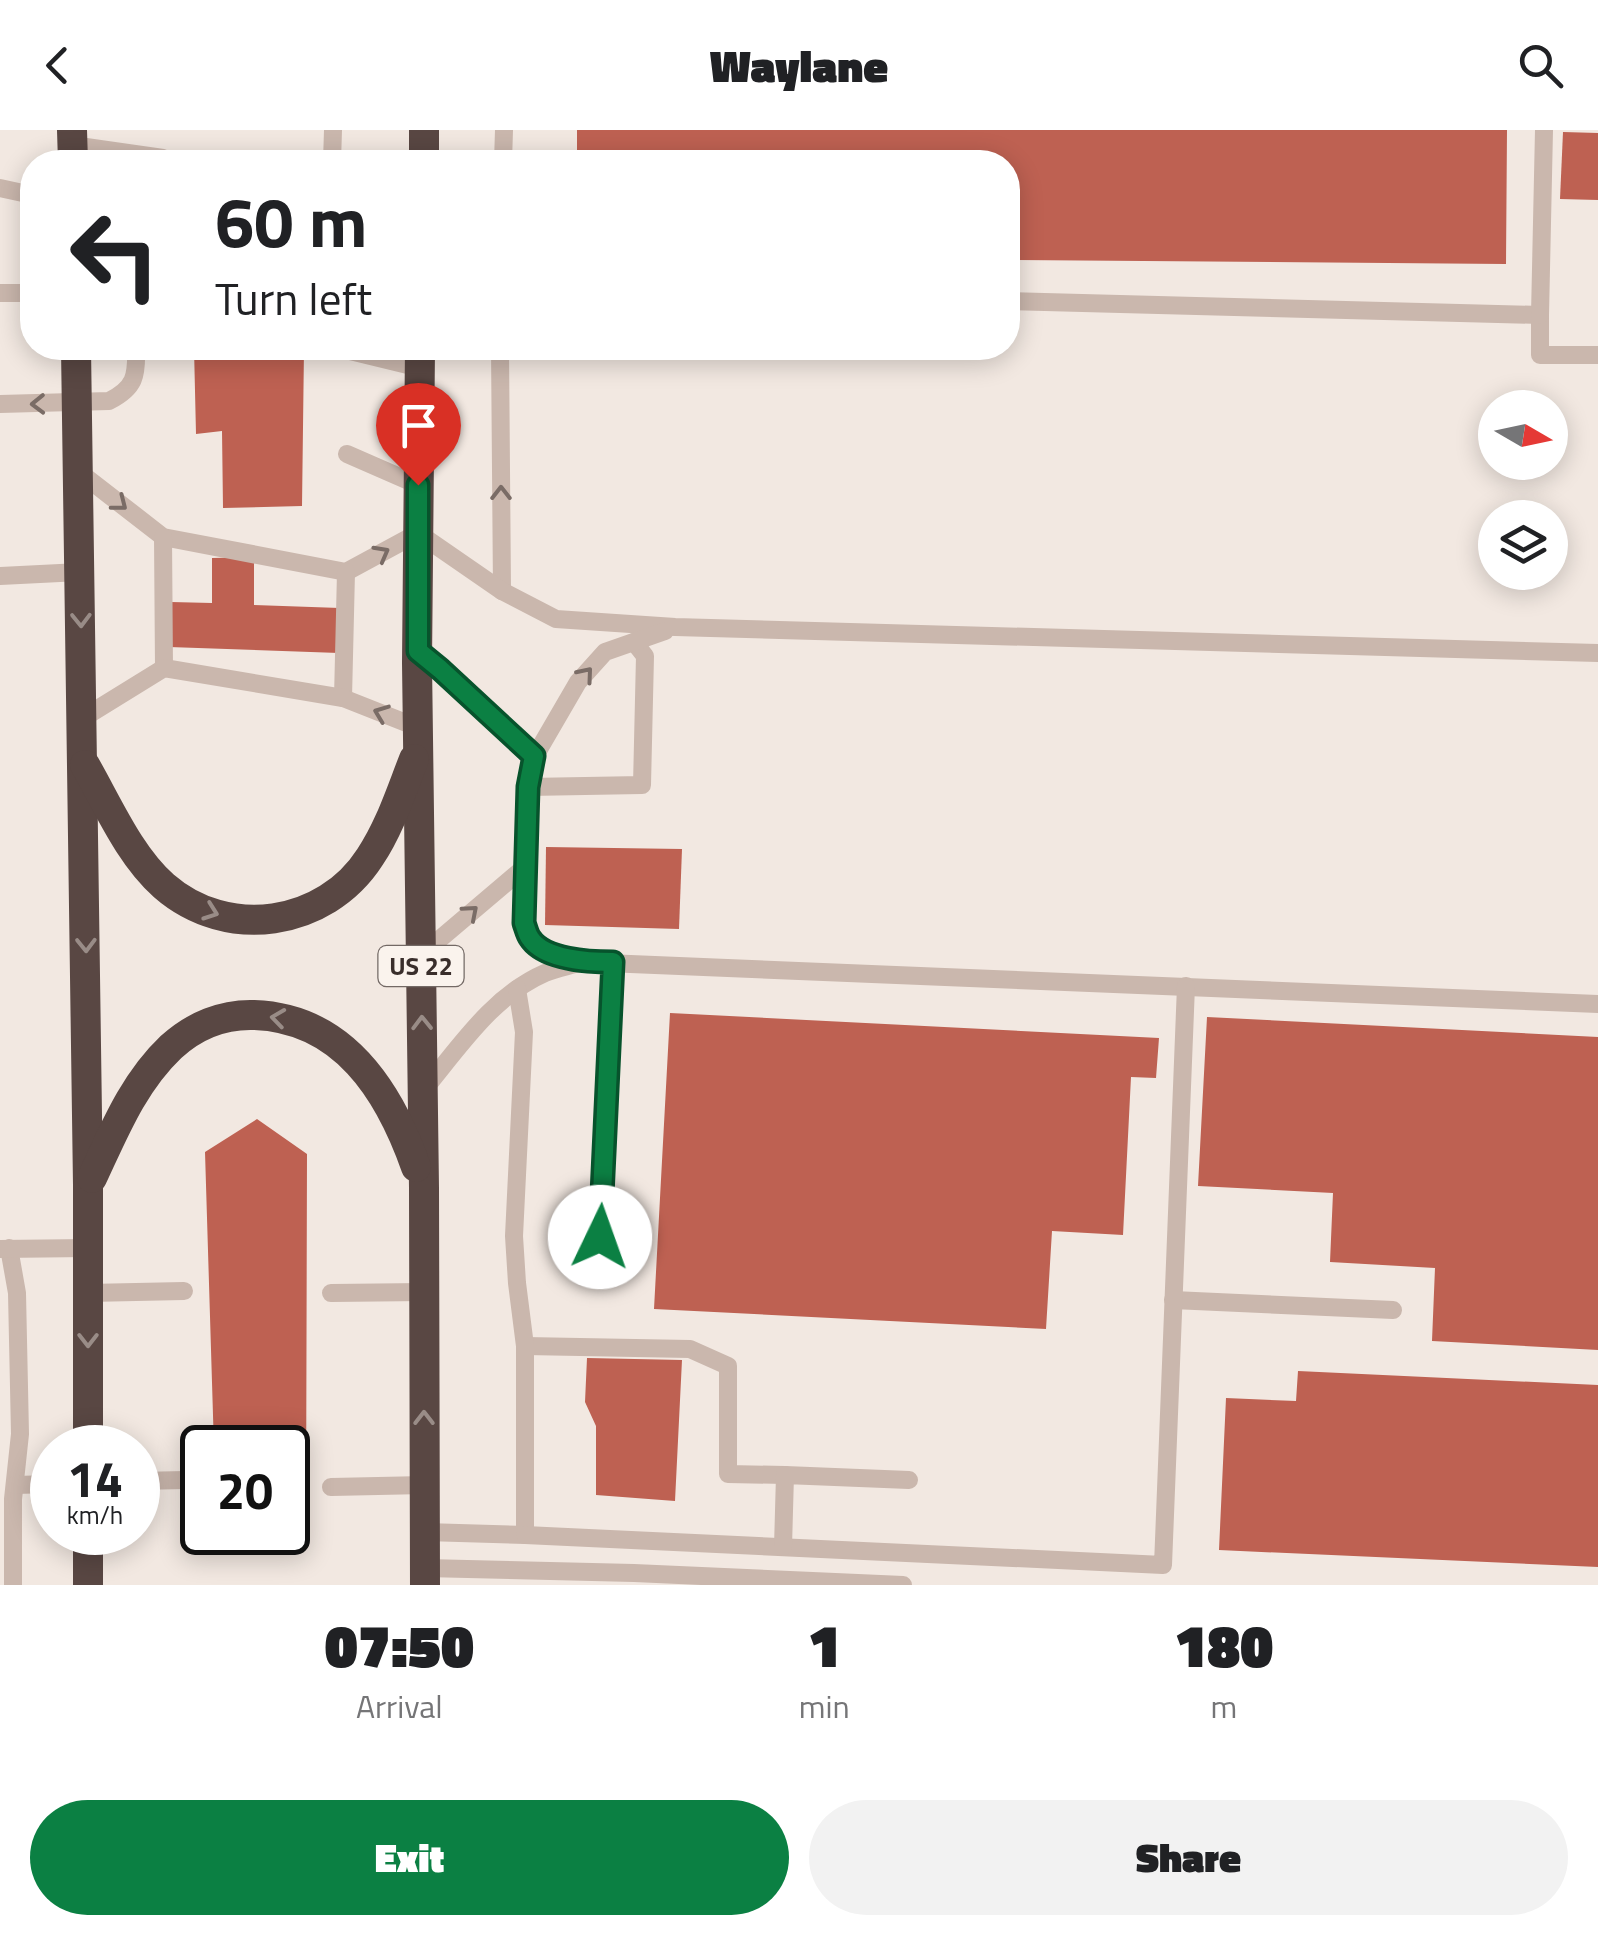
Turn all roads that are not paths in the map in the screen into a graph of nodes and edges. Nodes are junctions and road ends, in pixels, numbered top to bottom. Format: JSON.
{"nodes":[{"id":1,"x":1544,"y":130,"type":"edge"},
{"id":2,"x":72,"y":146,"type":"edge"},
{"id":3,"x":102,"y":150,"type":"edge"},
{"id":4,"x":1020,"y":301,"type":"edge"},
{"id":5,"x":1540,"y":315,"type":"junction"},
{"id":6,"x":1598,"y":355,"type":"edge"},
{"id":7,"x":76,"y":360,"type":"edge"},
{"id":8,"x":135,"y":360,"type":"edge"},
{"id":9,"x":420,"y":360,"type":"edge"},
{"id":10,"x":500,"y":360,"type":"edge"},
{"id":11,"x":77,"y":403,"type":"junction"},
{"id":12,"x":0,"y":404,"type":"edge"},
{"id":13,"x":348,"y":454,"type":"dead end"},
{"id":14,"x":78,"y":471,"type":"junction"},
{"id":15,"x":418,"y":485,"type":"junction"},
{"id":16,"x":418,"y":534,"type":"junction"},
{"id":17,"x":163,"y":537,"type":"junction"},
{"id":18,"x":80,"y":572,"type":"junction"},
{"id":19,"x":346,"y":572,"type":"junction"},
{"id":20,"x":0,"y":576,"type":"edge"},
{"id":21,"x":502,"y":591,"type":"junction"},
{"id":22,"x":675,"y":627,"type":"junction"},
{"id":23,"x":634,"y":642,"type":"junction"},
{"id":24,"x":418,"y":651,"type":"junction"},
{"id":25,"x":1598,"y":653,"type":"edge"},
{"id":26,"x":164,"y":668,"type":"junction"},
{"id":27,"x":344,"y":698,"type":"junction"},
{"id":28,"x":83,"y":718,"type":"junction"},
{"id":29,"x":419,"y":736,"type":"junction"},
{"id":30,"x":534,"y":756,"type":"junction"},
{"id":31,"x":84,"y":762,"type":"junction"},
{"id":32,"x":528,"y":787,"type":"junction"},
{"id":33,"x":526,"y":866,"type":"junction"},
{"id":34,"x":421,"y":962,"type":"junction"},
{"id":35,"x":582,"y":962,"type":"junction"},
{"id":36,"x":613,"y":962,"type":"junction"},
{"id":37,"x":1186,"y":986,"type":"junction"},
{"id":38,"x":517,"y":989,"type":"junction"},
{"id":39,"x":1598,"y":1004,"type":"edge"},
{"id":40,"x":422,"y":1092,"type":"junction"},
{"id":41,"x":88,"y":1185,"type":"junction"},
{"id":42,"x":424,"y":1188,"type":"junction"},
{"id":43,"x":4,"y":1248,"type":"edge"},
{"id":44,"x":88,"y":1248,"type":"junction"},
{"id":45,"x":599,"y":1276,"type":"dead end"},
{"id":46,"x":184,"y":1291,"type":"dead end"},
{"id":47,"x":424,"y":1292,"type":"junction"},
{"id":48,"x":88,"y":1293,"type":"junction"},
{"id":49,"x":331,"y":1293,"type":"dead end"},
{"id":50,"x":1173,"y":1300,"type":"junction"},
{"id":51,"x":1393,"y":1310,"type":"dead end"},
{"id":52,"x":525,"y":1346,"type":"junction"},
{"id":53,"x":88,"y":1425,"type":"edge"},
{"id":54,"x":785,"y":1476,"type":"junction"},
{"id":55,"x":909,"y":1480,"type":"dead end"},
{"id":56,"x":424,"y":1485,"type":"junction"},
{"id":57,"x":331,"y":1487,"type":"dead end"},
{"id":58,"x":9,"y":1495,"type":"edge"},
{"id":59,"x":425,"y":1532,"type":"junction"},
{"id":60,"x":525,"y":1535,"type":"junction"},
{"id":61,"x":784,"y":1547,"type":"junction"},
{"id":62,"x":88,"y":1555,"type":"edge"},
{"id":63,"x":13,"y":1577,"type":"edge"},
{"id":64,"x":425,"y":1577,"type":"edge"},
{"id":65,"x":88,"y":1585,"type":"edge"},
{"id":66,"x":903,"y":1585,"type":"edge"}],
"edges":[{"from":1,"to":5,"type":"lane"},
{"from":2,"to":3,"type":"lane"},
{"from":4,"to":5,"type":"lane"},
{"from":5,"to":6,"type":"lane"},
{"from":7,"to":11,"type":"highway"},
{"from":8,"to":11,"type":"lane"},
{"from":9,"to":15,"type":"highway","number":"US 22"},
{"from":21,"to":10,"type":"lane","one_way":true},
{"from":11,"to":12,"type":"lane","one_way":true},
{"from":11,"to":14,"type":"highway"},
{"from":13,"to":15,"type":"lane"},
{"from":14,"to":17,"type":"lane","one_way":true},
{"from":14,"to":18,"type":"highway"},
{"from":15,"to":16,"type":"highway","number":"US 22"},
{"from":19,"to":16,"type":"lane","one_way":true},
{"from":16,"to":21,"type":"lane"},
{"from":16,"to":24,"type":"highway","number":"US 22"},
{"from":17,"to":19,"type":"lane"},
{"from":17,"to":26,"type":"lane"},
{"from":18,"to":20,"type":"lane"},
{"from":18,"to":28,"type":"highway","one_way":true},
{"from":19,"to":27,"type":"lane"},
{"from":21,"to":22,"type":"lane"},
{"from":22,"to":23,"type":"lane"},
{"from":22,"to":25,"type":"lane"},
{"from":30,"to":23,"type":"lane","one_way":true},
{"from":23,"to":32,"type":"lane"},
{"from":24,"to":29,"type":"highway","number":"US 22"},
{"from":24,"to":30,"type":"lane"},
{"from":26,"to":27,"type":"lane"},
{"from":26,"to":28,"type":"lane"},
{"from":29,"to":27,"type":"lane","one_way":true},
{"from":28,"to":31,"type":"highway"},
{"from":31,"to":29,"type":"highway","one_way":true},
{"from":29,"to":34,"type":"highway","number":"US 22"},
{"from":30,"to":32,"type":"lane"},
{"from":31,"to":41,"type":"highway","one_way":true},
{"from":32,"to":33,"type":"lane"},
{"from":34,"to":33,"type":"lane","one_way":true},
{"from":33,"to":35,"type":"lane"},
{"from":40,"to":34,"type":"highway","number":"US 22","one_way":true},
{"from":35,"to":36,"type":"lane"},
{"from":35,"to":38,"type":"lane"},
{"from":36,"to":37,"type":"lane"},
{"from":36,"to":45,"type":"lane"},
{"from":37,"to":39,"type":"lane"},
{"from":37,"to":50,"type":"lane"},
{"from":38,"to":40,"type":"lane"},
{"from":38,"to":52,"type":"lane"},
{"from":40,"to":42,"type":"highway","number":"US 22"},
{"from":42,"to":41,"type":"highway","one_way":true},
{"from":41,"to":44,"type":"highway"},
{"from":42,"to":47,"type":"highway","number":"US 22"},
{"from":43,"to":44,"type":"lane"},
{"from":43,"to":58,"type":"lane"},
{"from":44,"to":48,"type":"highway"},
{"from":46,"to":48,"type":"lane"},
{"from":47,"to":49,"type":"lane"},
{"from":56,"to":47,"type":"highway","number":"US 22","one_way":true},
{"from":48,"to":53,"type":"highway","one_way":true},
{"from":50,"to":51,"type":"lane"},
{"from":50,"to":61,"type":"lane"},
{"from":52,"to":54,"type":"lane"},
{"from":52,"to":60,"type":"lane"},
{"from":54,"to":55,"type":"lane"},
{"from":54,"to":61,"type":"lane"},
{"from":56,"to":57,"type":"lane"},
{"from":56,"to":59,"type":"highway","number":"US 22"},
{"from":58,"to":63,"type":"lane"},
{"from":59,"to":60,"type":"lane"},
{"from":59,"to":64,"type":"highway","number":"US 22"},
{"from":60,"to":61,"type":"lane"},
{"from":62,"to":65,"type":"highway"},
{"from":64,"to":66,"type":"lane"}]}
